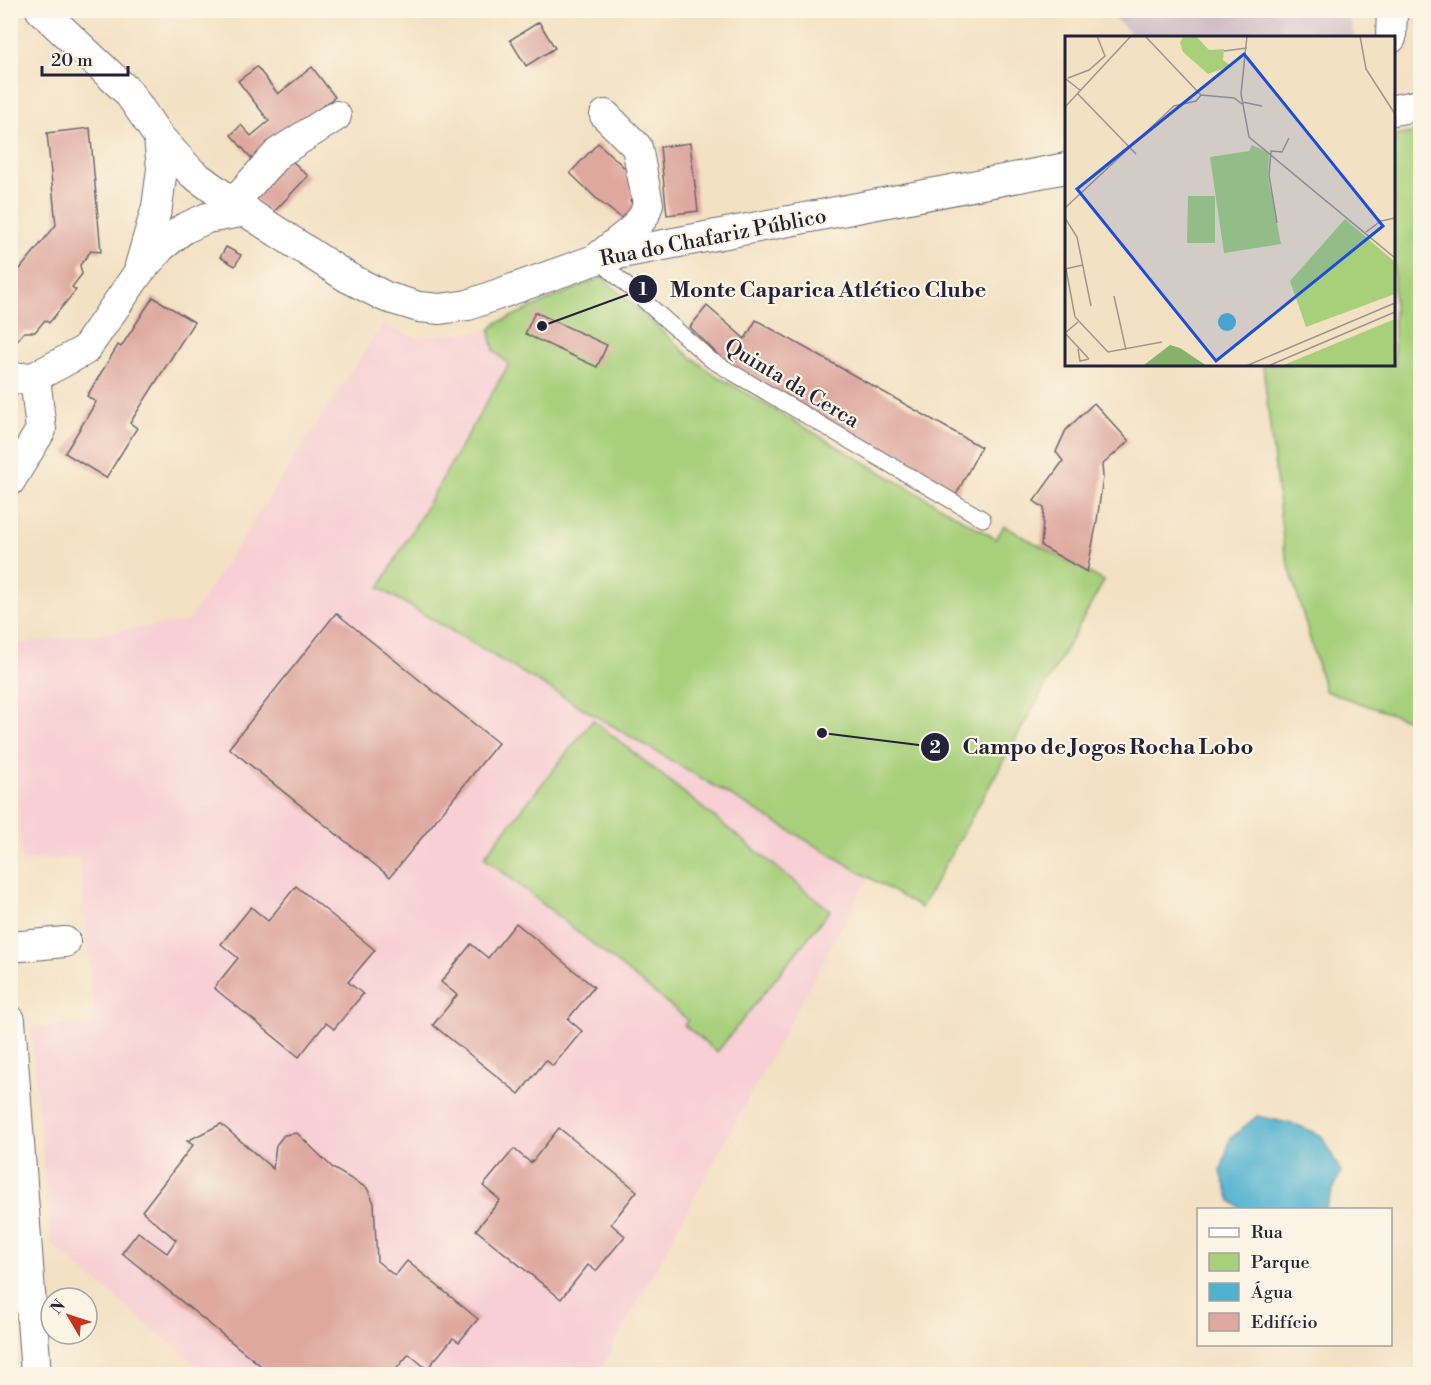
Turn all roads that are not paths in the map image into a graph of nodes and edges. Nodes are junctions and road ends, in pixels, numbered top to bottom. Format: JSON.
{"nodes":[{"id":1,"x":41,"y":10,"type":"edge"},
{"id":2,"x":1392,"y":10,"type":"edge"},
{"id":3,"x":1391,"y":36,"type":"edge"},
{"id":4,"x":1420,"y":105,"type":"edge"},
{"id":5,"x":1395,"y":110,"type":"edge"},
{"id":6,"x":336,"y":116,"type":"dead end"},
{"id":7,"x":605,"y":116,"type":"dead end"},
{"id":8,"x":159,"y":137,"type":"junction"},
{"id":9,"x":1065,"y":168,"type":"edge"},
{"id":10,"x":240,"y":207,"type":"junction"},
{"id":11,"x":597,"y":259,"type":"junction"},
{"id":12,"x":139,"y":272,"type":"junction"},
{"id":13,"x":22,"y":378,"type":"edge"},
{"id":14,"x":10,"y":481,"type":"edge"},
{"id":15,"x":983,"y":519,"type":"dead end"},
{"id":16,"x":65,"y":942,"type":"dead end"},
{"id":17,"x":10,"y":947,"type":"edge"},
{"id":18,"x":10,"y":1020,"type":"edge"},
{"id":19,"x":36,"y":1374,"type":"edge"}],
"edges":[{"from":1,"to":8,"type":"street","name":"Rua do Chafariz Público"},
{"from":2,"to":3,"type":"street"},
{"from":4,"to":5,"type":"street"},
{"from":6,"to":10,"type":"street"},
{"from":7,"to":11,"type":"street"},
{"from":8,"to":10,"type":"street","name":"Rua do Chafariz Público"},
{"from":8,"to":12,"type":"street"},
{"from":9,"to":11,"type":"street","name":"Rua do Chafariz Público"},
{"from":10,"to":11,"type":"street","name":"Rua do Chafariz Público"},
{"from":10,"to":12,"type":"street"},
{"from":11,"to":15,"type":"lane","name":"Quinta da Cerca"},
{"from":12,"to":13,"type":"street"},
{"from":13,"to":14,"type":"street"},
{"from":16,"to":17,"type":"street"},
{"from":18,"to":19,"type":"street"}]}
